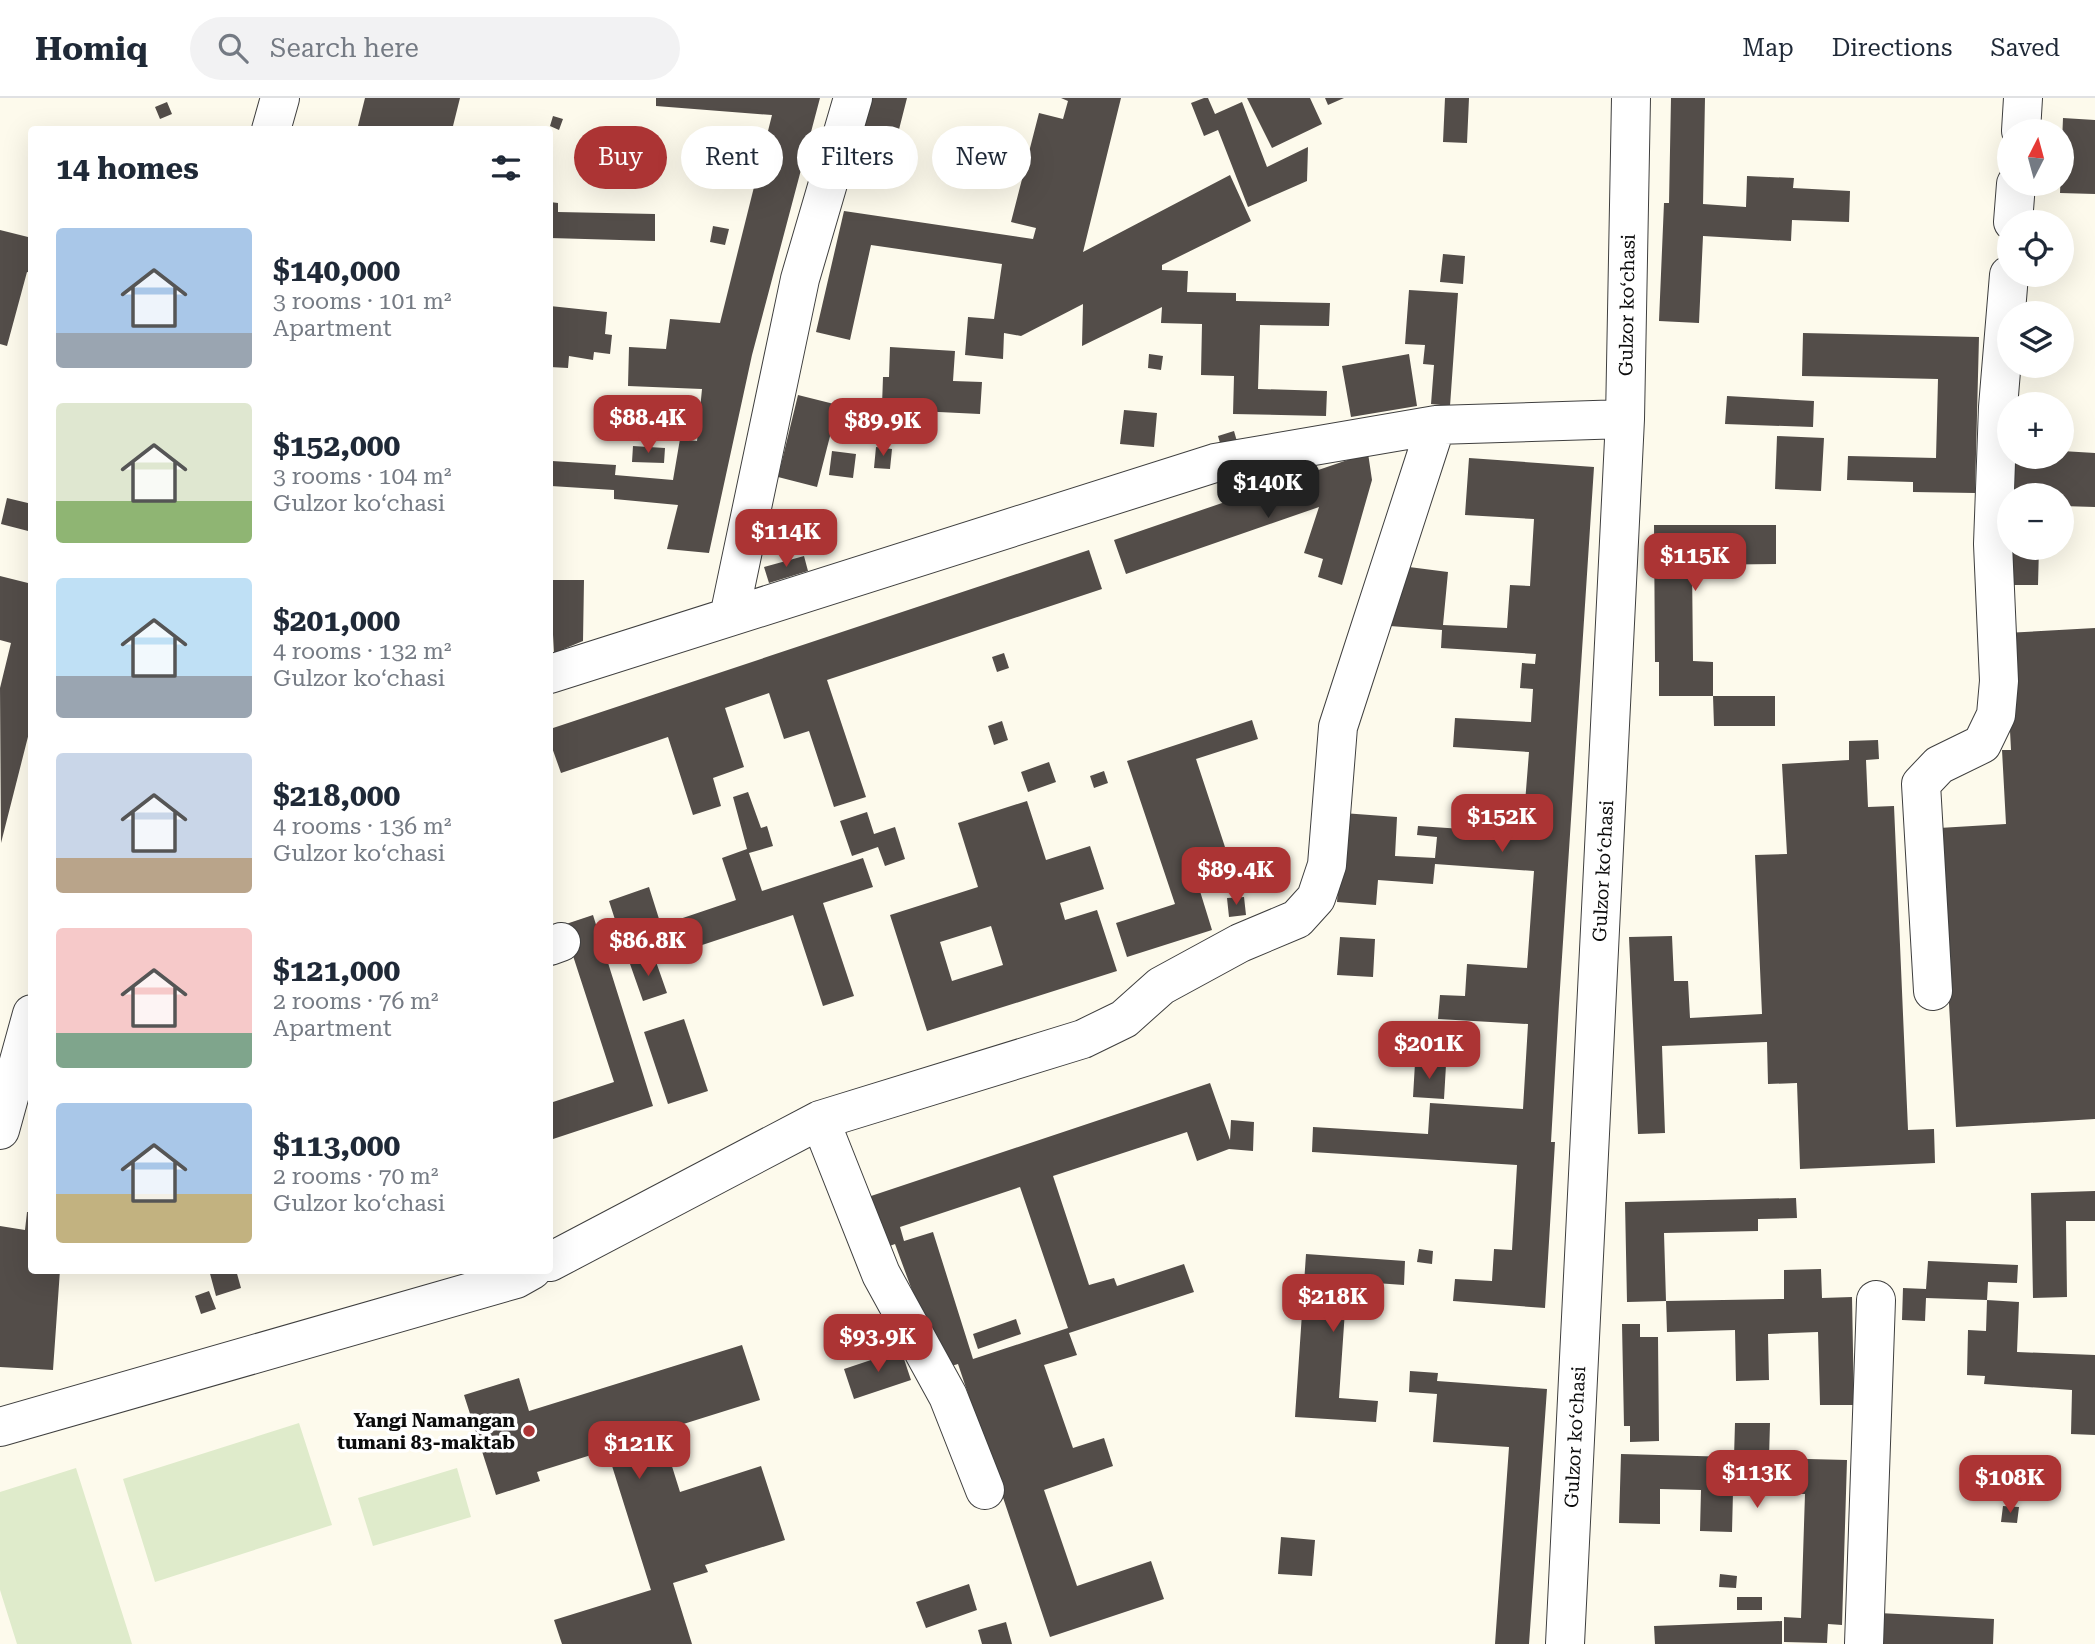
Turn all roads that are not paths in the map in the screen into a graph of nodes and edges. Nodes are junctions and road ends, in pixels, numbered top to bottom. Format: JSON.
{"nodes":[{"id":1,"x":280,"y":98,"type":"edge"},
{"id":2,"x":853,"y":98,"type":"edge"},
{"id":3,"x":1631,"y":98,"type":"edge"},
{"id":4,"x":2023,"y":98,"type":"edge"},
{"id":5,"x":2022,"y":119,"type":"edge"},
{"id":6,"x":272,"y":126,"type":"edge"},
{"id":7,"x":2008,"y":287,"type":"edge"},
{"id":8,"x":1625,"y":419,"type":"junction"},
{"id":9,"x":1436,"y":425,"type":"junction"},
{"id":10,"x":729,"y":617,"type":"junction"},
{"id":11,"x":553,"y":673,"type":"edge"},
{"id":12,"x":1933,"y":991,"type":"dead end"},
{"id":13,"x":28,"y":1028,"type":"edge"},
{"id":14,"x":820,"y":1120,"type":"junction"},
{"id":15,"x":0,"y":1130,"type":"edge"},
{"id":16,"x":553,"y":1260,"type":"edge"},
{"id":17,"x":525,"y":1274,"type":"edge"},
{"id":18,"x":1876,"y":1300,"type":"dead end"},
{"id":19,"x":0,"y":1427,"type":"edge"},
{"id":20,"x":985,"y":1490,"type":"dead end"},
{"id":21,"x":1565,"y":1644,"type":"edge"},
{"id":22,"x":1864,"y":1644,"type":"edge"}],
"edges":[{"from":1,"to":6,"type":"street"},
{"from":2,"to":10,"type":"street"},
{"from":3,"to":8,"type":"street","name":"Gulzor koʻchasi"},
{"from":4,"to":5,"type":"street"},
{"from":7,"to":12,"type":"street"},
{"from":8,"to":9,"type":"street"},
{"from":8,"to":21,"type":"street","name":"Gulzor koʻchasi"},
{"from":9,"to":10,"type":"street"},
{"from":9,"to":14,"type":"street"},
{"from":10,"to":11,"type":"street"},
{"from":13,"to":15,"type":"street"},
{"from":14,"to":16,"type":"street"},
{"from":14,"to":20,"type":"street"},
{"from":17,"to":19,"type":"street"},
{"from":18,"to":22,"type":"street"}]}
